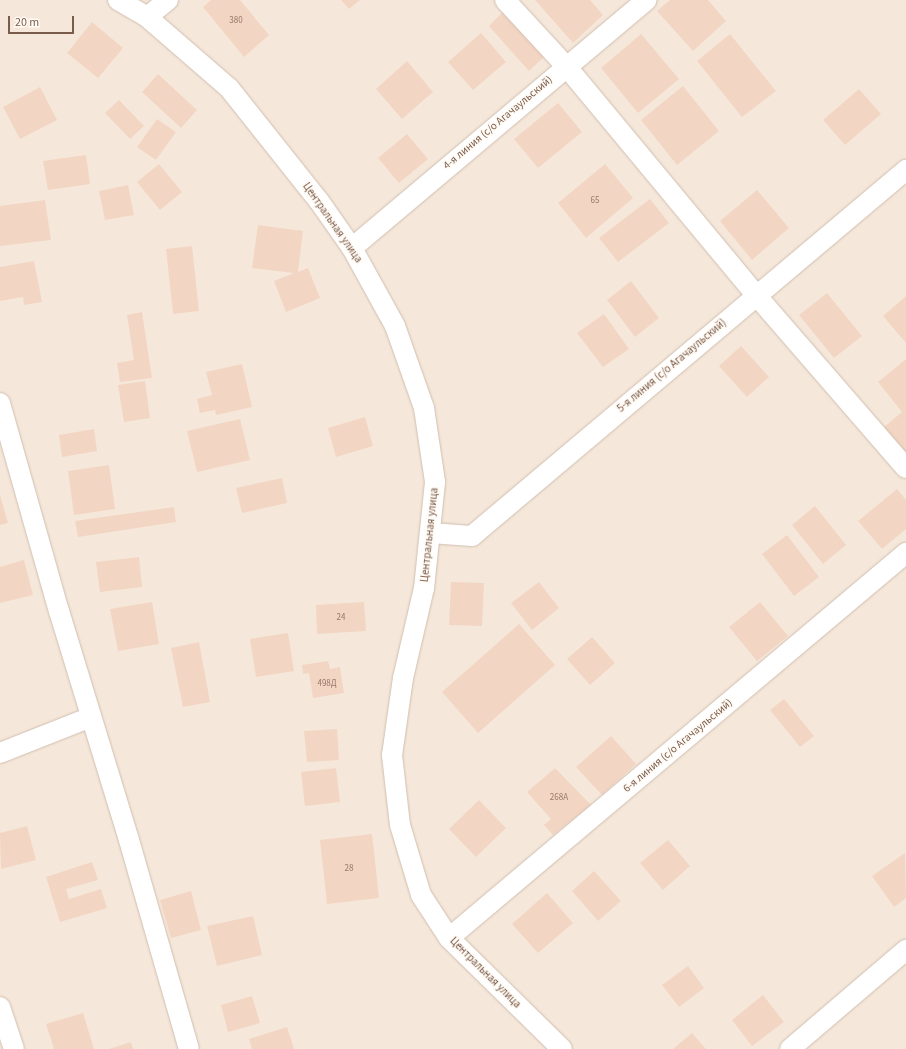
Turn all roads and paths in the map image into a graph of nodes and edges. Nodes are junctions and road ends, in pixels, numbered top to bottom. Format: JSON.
{"nodes":[{"id":1,"x":118,"y":0,"type":"edge"},
{"id":2,"x":168,"y":0,"type":"edge"},
{"id":3,"x":505,"y":0,"type":"edge"},
{"id":4,"x":646,"y":0,"type":"edge"},
{"id":5,"x":148,"y":17,"type":"junction"},
{"id":6,"x":566,"y":66,"type":"junction"},
{"id":7,"x":906,"y":170,"type":"edge"},
{"id":8,"x":352,"y":248,"type":"junction"},
{"id":9,"x":756,"y":294,"type":"junction"},
{"id":10,"x":0,"y":403,"type":"edge"},
{"id":11,"x":906,"y":468,"type":"edge"},
{"id":12,"x":430,"y":533,"type":"junction"},
{"id":13,"x":906,"y":553,"type":"edge"},
{"id":14,"x":91,"y":717,"type":"junction"},
{"id":15,"x":0,"y":753,"type":"edge"},
{"id":16,"x":449,"y":938,"type":"junction"},
{"id":17,"x":906,"y":950,"type":"edge"},
{"id":18,"x":0,"y":1007,"type":"edge"},
{"id":19,"x":14,"y":1049,"type":"edge"},
{"id":20,"x":189,"y":1049,"type":"edge"},
{"id":21,"x":562,"y":1049,"type":"edge"},
{"id":22,"x":790,"y":1049,"type":"edge"}],
"edges":[{"from":1,"to":5,"type":"street","name":"Центральная улица"},
{"from":2,"to":5,"type":"street"},
{"from":3,"to":6,"type":"street"},
{"from":4,"to":6,"type":"street","name":"4-я линия (с/о Агачаульский)"},
{"from":5,"to":8,"type":"street","name":"Центральная улица"},
{"from":6,"to":8,"type":"street","name":"4-я линия (с/о Агачаульский)"},
{"from":6,"to":9,"type":"street"},
{"from":7,"to":9,"type":"street","name":"5-я линия (с/о Агачаульский)"},
{"from":8,"to":12,"type":"street","name":"Центральная улица"},
{"from":9,"to":11,"type":"street"},
{"from":9,"to":12,"type":"street","name":"5-я линия (с/о Агачаульский)"},
{"from":10,"to":14,"type":"street"},
{"from":12,"to":16,"type":"street","name":"Центральная улица"},
{"from":13,"to":16,"type":"street","name":"6-я линия (с/о Агачаульский)"},
{"from":14,"to":15,"type":"street"},
{"from":14,"to":20,"type":"street"},
{"from":16,"to":21,"type":"street","name":"Центральная улица"},
{"from":17,"to":22,"type":"street"},
{"from":18,"to":19,"type":"street"}]}
